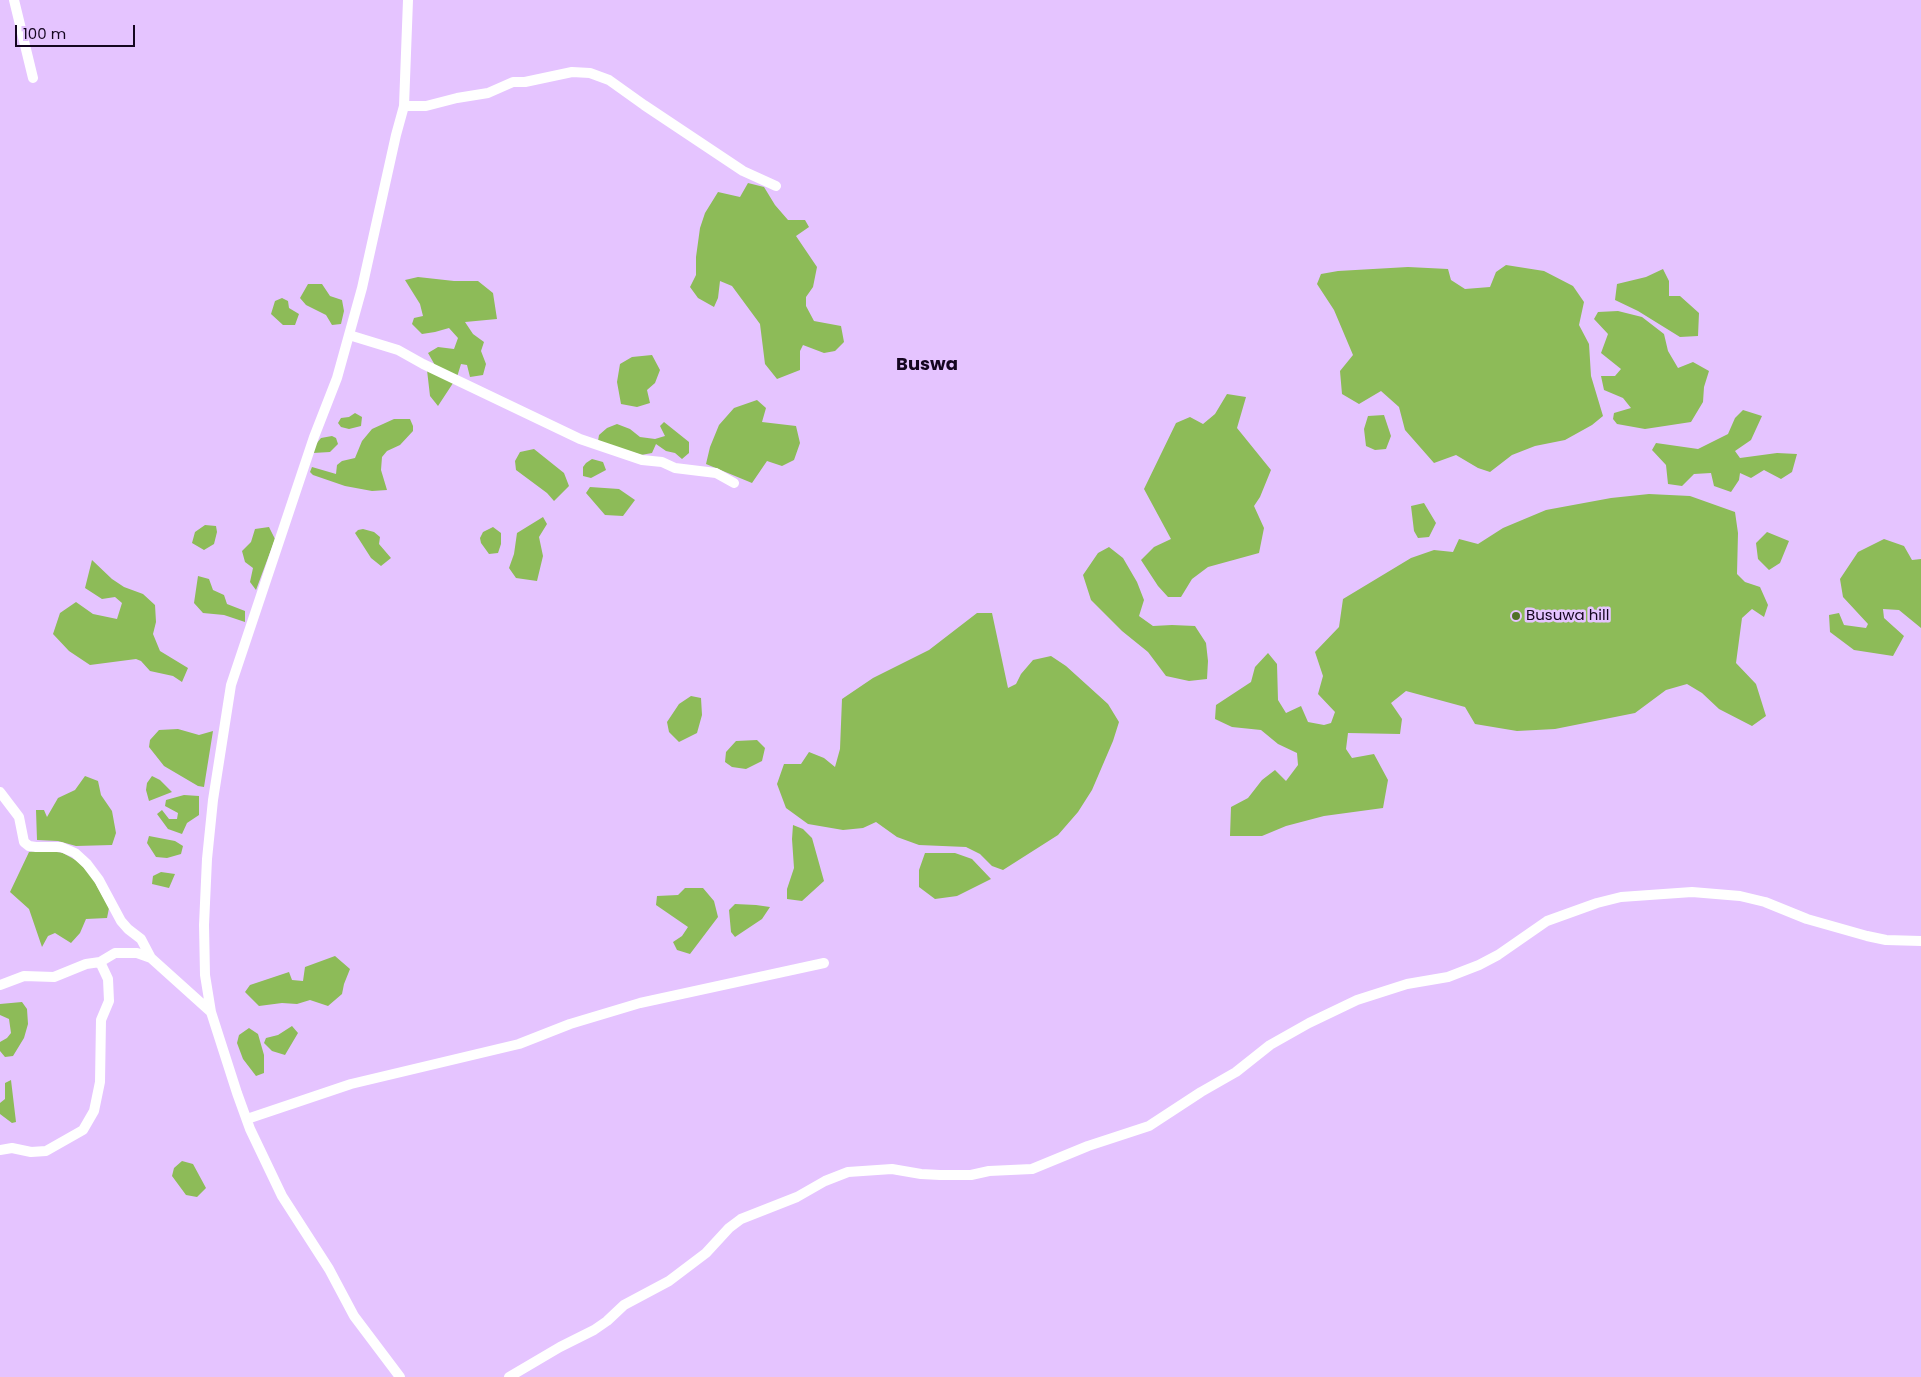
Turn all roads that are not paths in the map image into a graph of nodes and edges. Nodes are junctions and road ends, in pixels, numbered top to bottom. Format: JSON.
{"nodes":[{"id":1,"x":14,"y":0,"type":"edge"},
{"id":2,"x":408,"y":0,"type":"edge"},
{"id":3,"x":33,"y":78,"type":"dead end"},
{"id":4,"x":404,"y":106,"type":"junction"},
{"id":5,"x":776,"y":186,"type":"dead end"},
{"id":6,"x":349,"y":335,"type":"junction"},
{"id":7,"x":734,"y":482,"type":"dead end"},
{"id":8,"x":0,"y":792,"type":"edge"},
{"id":9,"x":1921,"y":941,"type":"edge"},
{"id":10,"x":151,"y":958,"type":"junction"},
{"id":11,"x":100,"y":962,"type":"junction"},
{"id":12,"x":824,"y":963,"type":"dead end"},
{"id":13,"x":0,"y":985,"type":"edge"},
{"id":14,"x":211,"y":1012,"type":"junction"},
{"id":15,"x":247,"y":1119,"type":"junction"},
{"id":16,"x":0,"y":1150,"type":"edge"},
{"id":17,"x":400,"y":1377,"type":"edge"},
{"id":18,"x":509,"y":1377,"type":"edge"}],
"edges":[{"from":1,"to":3,"type":"street"},
{"from":2,"to":4,"type":"street"},
{"from":4,"to":5,"type":"street"},
{"from":4,"to":6,"type":"street"},
{"from":6,"to":7,"type":"street"},
{"from":6,"to":14,"type":"street"},
{"from":8,"to":10,"type":"street"},
{"from":9,"to":18,"type":"street"},
{"from":10,"to":11,"type":"street"},
{"from":10,"to":14,"type":"street"},
{"from":11,"to":13,"type":"street"},
{"from":11,"to":16,"type":"street"},
{"from":12,"to":15,"type":"street"},
{"from":14,"to":15,"type":"street"},
{"from":15,"to":17,"type":"street"}]}
